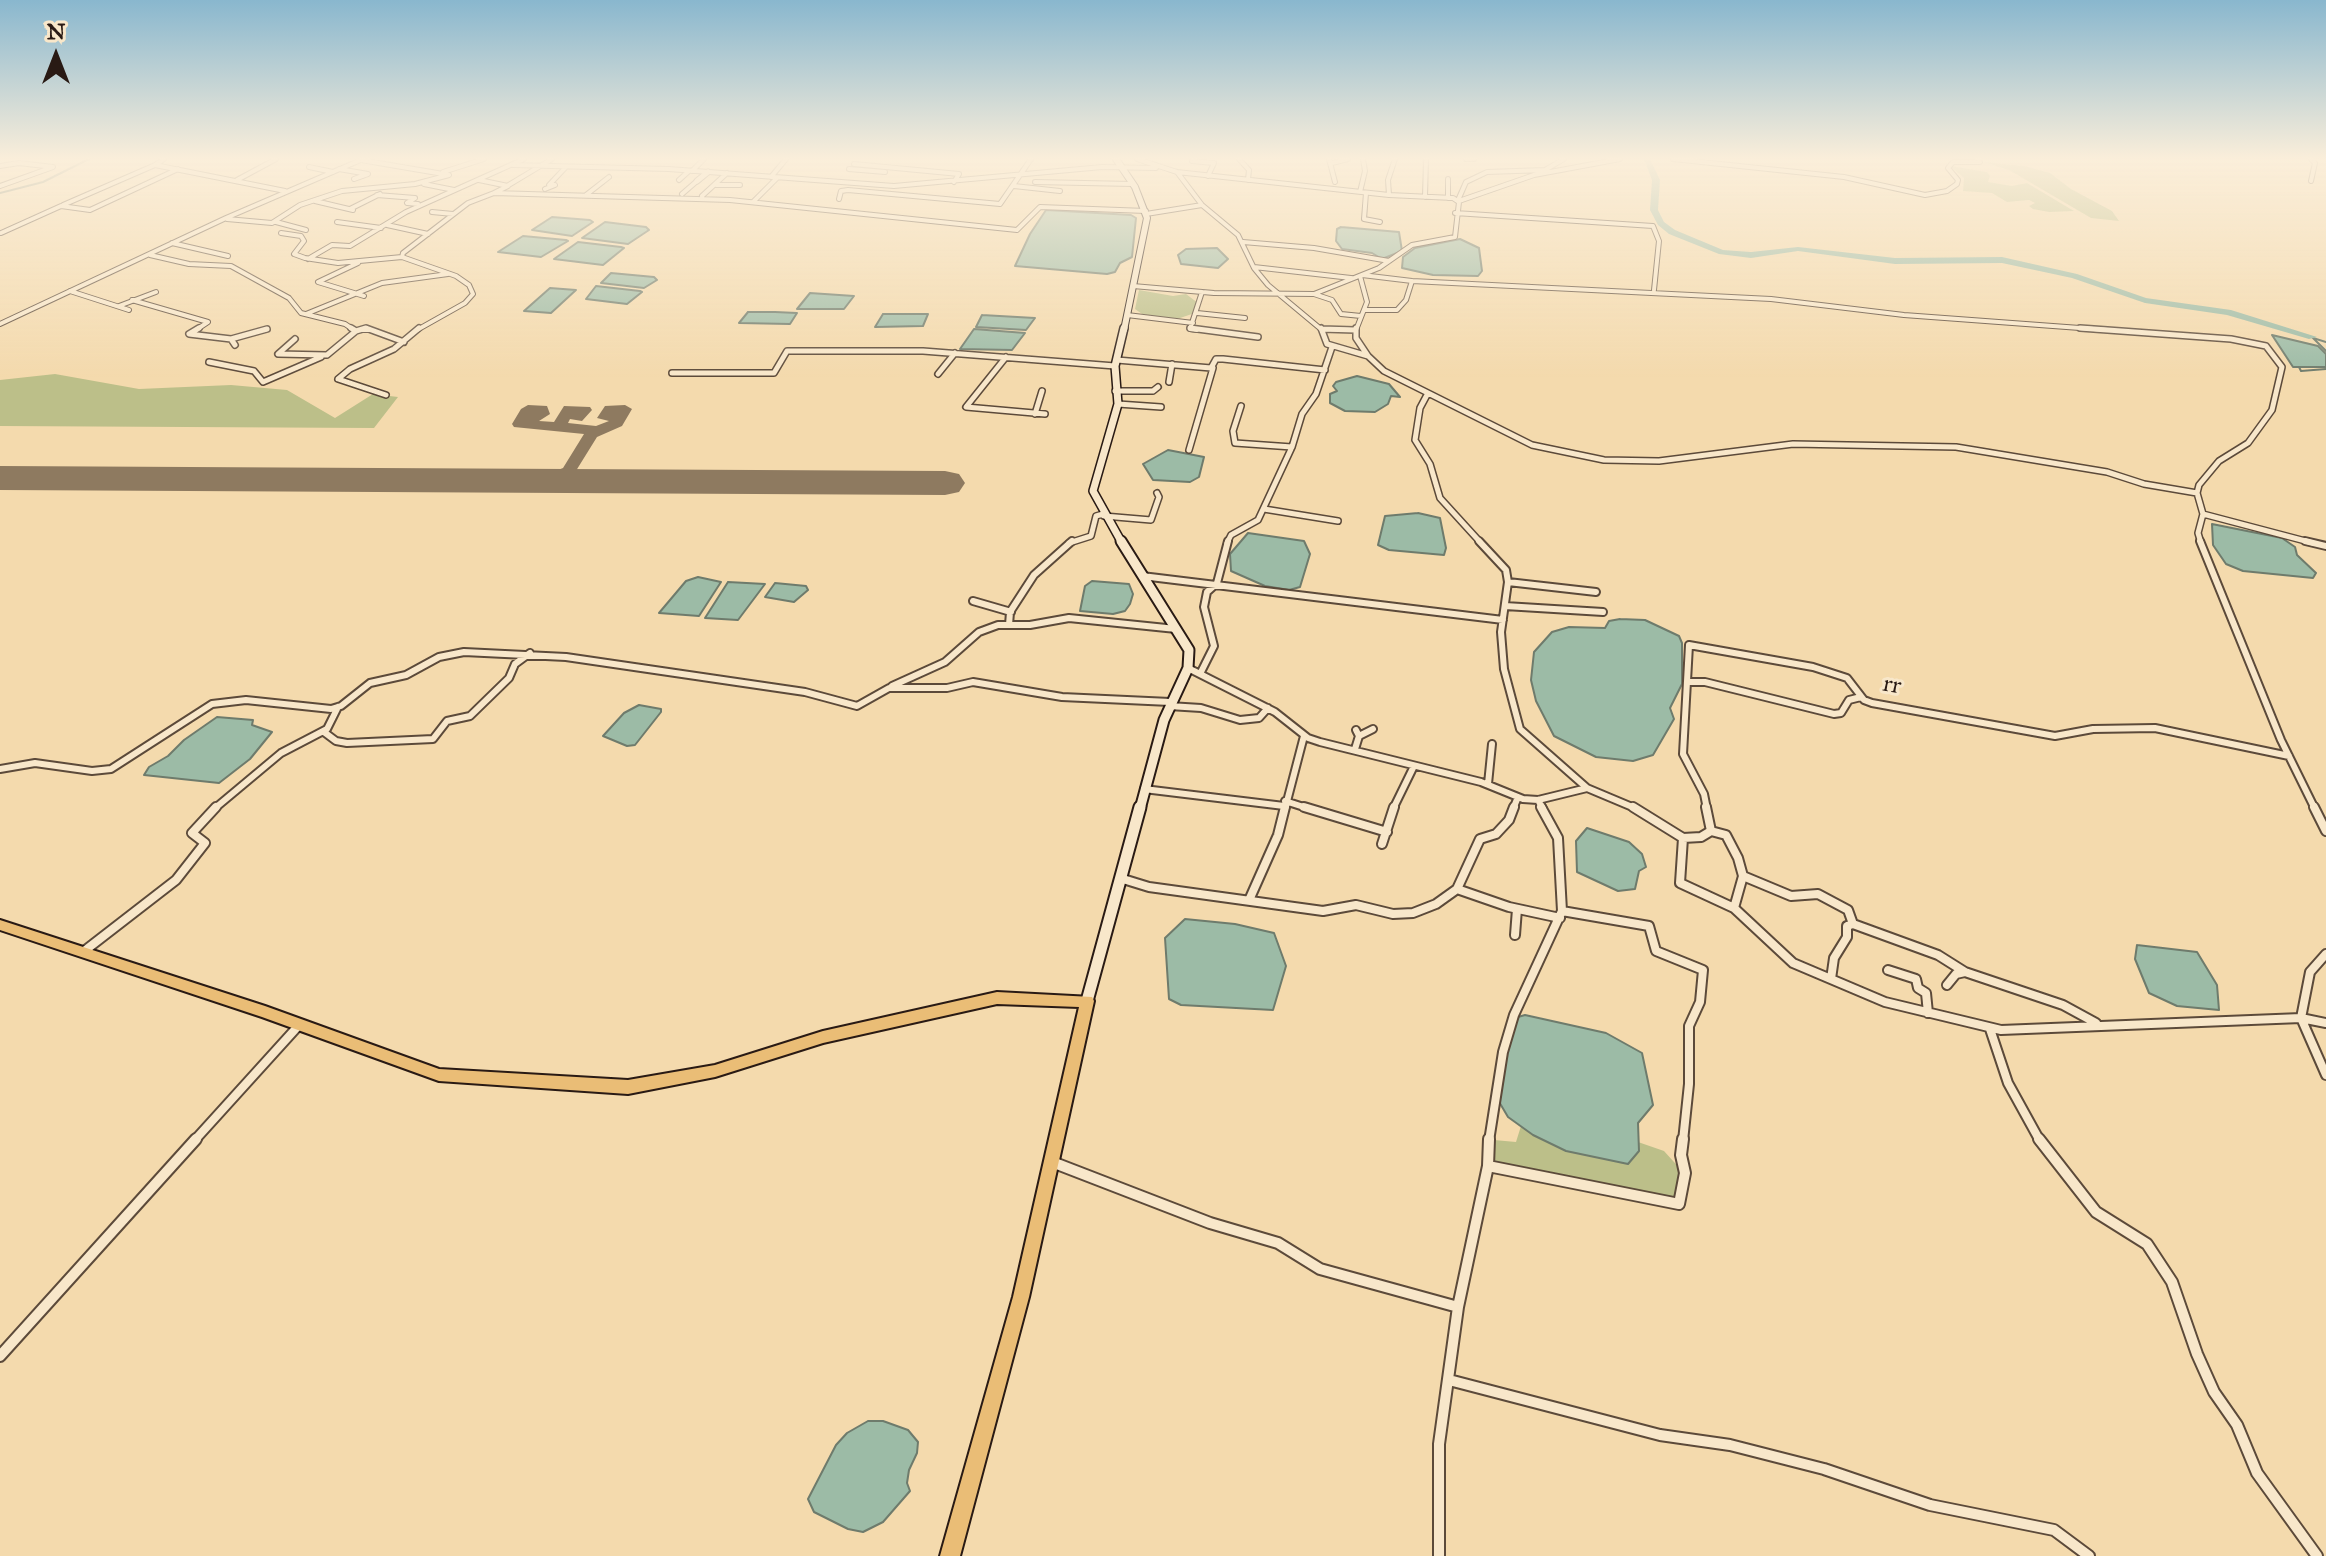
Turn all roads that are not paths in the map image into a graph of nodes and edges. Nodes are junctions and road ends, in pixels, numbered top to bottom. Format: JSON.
{"nodes":[{"id":1,"x":197,"y":232,"type":"edge"},
{"id":2,"x":374,"y":232,"type":"edge"},
{"id":3,"x":415,"y":232,"type":"edge"},
{"id":4,"x":431,"y":232,"type":"edge"},
{"id":5,"x":1144,"y":232,"type":"edge"},
{"id":6,"x":1231,"y":232,"type":"edge"},
{"id":7,"x":1455,"y":232,"type":"edge"},
{"id":8,"x":1655,"y":232,"type":"edge"},
{"id":9,"x":281,"y":233,"type":"dead end"},
{"id":10,"x":428,"y":234,"type":"junction"},
{"id":11,"x":1243,"y":242,"type":"junction"},
{"id":12,"x":172,"y":243,"type":"junction"},
{"id":13,"x":149,"y":255,"type":"junction"},
{"id":14,"x":228,"y":256,"type":"dead end"},
{"id":15,"x":402,"y":257,"type":"junction"},
{"id":16,"x":308,"y":259,"type":"junction"},
{"id":17,"x":367,"y":259,"type":"junction"},
{"id":18,"x":1389,"y":261,"type":"junction"},
{"id":19,"x":1254,"y":267,"type":"junction"},
{"id":20,"x":449,"y":273,"type":"junction"},
{"id":21,"x":1361,"y":275,"type":"junction"},
{"id":22,"x":1353,"y":278,"type":"junction"},
{"id":23,"x":1412,"y":281,"type":"junction"},
{"id":24,"x":1340,"y":283,"type":"junction"},
{"id":25,"x":1361,"y":285,"type":"junction"},
{"id":26,"x":1133,"y":286,"type":"junction"},
{"id":27,"x":1654,"y":290,"type":"junction"},
{"id":28,"x":69,"y":291,"type":"junction"},
{"id":29,"x":156,"y":292,"type":"dead end"},
{"id":30,"x":1202,"y":292,"type":"junction"},
{"id":31,"x":355,"y":294,"type":"junction"},
{"id":32,"x":1312,"y":294,"type":"junction"},
{"id":33,"x":1278,"y":295,"type":"junction"},
{"id":34,"x":364,"y":296,"type":"dead end"},
{"id":35,"x":132,"y":300,"type":"junction"},
{"id":36,"x":119,"y":306,"type":"junction"},
{"id":37,"x":129,"y":310,"type":"dead end"},
{"id":38,"x":1197,"y":313,"type":"junction"},
{"id":39,"x":1362,"y":313,"type":"junction"},
{"id":40,"x":306,"y":314,"type":"junction"},
{"id":41,"x":1341,"y":314,"type":"junction"},
{"id":42,"x":1127,"y":315,"type":"junction"},
{"id":43,"x":1245,"y":318,"type":"dead end"},
{"id":44,"x":1193,"y":323,"type":"junction"},
{"id":45,"x":0,"y":324,"type":"edge"},
{"id":46,"x":267,"y":329,"type":"dead end"},
{"id":47,"x":1322,"y":329,"type":"junction"},
{"id":48,"x":1337,"y":330,"type":"junction"},
{"id":49,"x":1355,"y":330,"type":"junction"},
{"id":50,"x":356,"y":331,"type":"junction"},
{"id":51,"x":1258,"y":337,"type":"dead end"},
{"id":52,"x":231,"y":339,"type":"junction"},
{"id":53,"x":295,"y":339,"type":"dead end"},
{"id":54,"x":404,"y":342,"type":"junction"},
{"id":55,"x":235,"y":345,"type":"dead end"},
{"id":56,"x":1332,"y":347,"type":"junction"},
{"id":57,"x":955,"y":353,"type":"junction"},
{"id":58,"x":324,"y":355,"type":"junction"},
{"id":59,"x":1368,"y":356,"type":"junction"},
{"id":60,"x":1006,"y":357,"type":"junction"},
{"id":61,"x":209,"y":362,"type":"dead end"},
{"id":62,"x":1116,"y":363,"type":"junction"},
{"id":63,"x":1172,"y":364,"type":"junction"},
{"id":64,"x":1213,"y":368,"type":"junction"},
{"id":65,"x":1325,"y":370,"type":"junction"},
{"id":66,"x":672,"y":373,"type":"dead end"},
{"id":67,"x":938,"y":374,"type":"dead end"},
{"id":68,"x":1169,"y":382,"type":"dead end"},
{"id":69,"x":1158,"y":387,"type":"dead end"},
{"id":70,"x":1042,"y":391,"type":"dead end"},
{"id":71,"x":1115,"y":391,"type":"junction"},
{"id":72,"x":1428,"y":393,"type":"junction"},
{"id":73,"x":386,"y":395,"type":"dead end"},
{"id":74,"x":1118,"y":404,"type":"junction"},
{"id":75,"x":1241,"y":406,"type":"dead end"},
{"id":76,"x":1161,"y":407,"type":"dead end"},
{"id":77,"x":1035,"y":414,"type":"junction"},
{"id":78,"x":1045,"y":414,"type":"dead end"},
{"id":79,"x":1292,"y":447,"type":"junction"},
{"id":80,"x":1189,"y":450,"type":"dead end"},
{"id":81,"x":1157,"y":493,"type":"dead end"},
{"id":82,"x":2197,"y":493,"type":"junction"},
{"id":83,"x":1264,"y":509,"type":"junction"},
{"id":84,"x":2203,"y":514,"type":"junction"},
{"id":85,"x":1104,"y":515,"type":"junction"},
{"id":86,"x":1338,"y":521,"type":"dead end"},
{"id":87,"x":2326,"y":546,"type":"edge"},
{"id":88,"x":1142,"y":576,"type":"junction"},
{"id":89,"x":1508,"y":582,"type":"junction"},
{"id":90,"x":1217,"y":583,"type":"junction"},
{"id":91,"x":1596,"y":592,"type":"dead end"},
{"id":92,"x":973,"y":601,"type":"dead end"},
{"id":93,"x":1505,"y":606,"type":"junction"},
{"id":94,"x":1011,"y":612,"type":"junction"},
{"id":95,"x":1603,"y":612,"type":"dead end"},
{"id":96,"x":1503,"y":620,"type":"junction"},
{"id":97,"x":1009,"y":625,"type":"junction"},
{"id":98,"x":1178,"y":629,"type":"junction"},
{"id":99,"x":530,"y":653,"type":"junction"},
{"id":100,"x":1188,"y":668,"type":"junction"},
{"id":101,"x":1200,"y":674,"type":"junction"},
{"id":102,"x":1687,"y":682,"type":"junction"},
{"id":103,"x":889,"y":688,"type":"junction"},
{"id":104,"x":1861,"y":697,"type":"junction"},
{"id":105,"x":1170,"y":704,"type":"junction"},
{"id":106,"x":338,"y":707,"type":"junction"},
{"id":107,"x":1268,"y":708,"type":"junction"},
{"id":108,"x":1373,"y":729,"type":"dead end"},
{"id":109,"x":324,"y":732,"type":"junction"},
{"id":110,"x":1304,"y":736,"type":"junction"},
{"id":111,"x":1492,"y":744,"type":"dead end"},
{"id":112,"x":1355,"y":749,"type":"junction"},
{"id":113,"x":2289,"y":756,"type":"junction"},
{"id":114,"x":1414,"y":766,"type":"junction"},
{"id":115,"x":0,"y":769,"type":"edge"},
{"id":116,"x":1488,"y":784,"type":"junction"},
{"id":117,"x":1587,"y":788,"type":"junction"},
{"id":118,"x":1144,"y":789,"type":"junction"},
{"id":119,"x":1518,"y":797,"type":"junction"},
{"id":120,"x":1538,"y":800,"type":"junction"},
{"id":121,"x":1285,"y":803,"type":"junction"},
{"id":122,"x":1711,"y":831,"type":"junction"},
{"id":123,"x":2326,"y":831,"type":"edge"},
{"id":124,"x":1387,"y":832,"type":"junction"},
{"id":125,"x":1683,"y":838,"type":"junction"},
{"id":126,"x":1382,"y":844,"type":"dead end"},
{"id":127,"x":1743,"y":876,"type":"junction"},
{"id":128,"x":1123,"y":879,"type":"junction"},
{"id":129,"x":1457,"y":889,"type":"junction"},
{"id":130,"x":1250,"y":898,"type":"junction"},
{"id":131,"x":1734,"y":908,"type":"junction"},
{"id":132,"x":1517,"y":909,"type":"junction"},
{"id":133,"x":1561,"y":914,"type":"junction"},
{"id":134,"x":1853,"y":924,"type":"junction"},
{"id":135,"x":0,"y":925,"type":"edge"},
{"id":136,"x":1515,"y":935,"type":"dead end"},
{"id":137,"x":83,"y":952,"type":"junction"},
{"id":138,"x":2326,"y":954,"type":"edge"},
{"id":139,"x":1888,"y":970,"type":"dead end"},
{"id":140,"x":1965,"y":972,"type":"junction"},
{"id":141,"x":1831,"y":979,"type":"junction"},
{"id":142,"x":1947,"y":985,"type":"dead end"},
{"id":143,"x":1087,"y":1001,"type":"junction"},
{"id":144,"x":1928,"y":1013,"type":"junction"},
{"id":145,"x":2301,"y":1018,"type":"junction"},
{"id":146,"x":2326,"y":1023,"type":"edge"},
{"id":147,"x":300,"y":1024,"type":"junction"},
{"id":148,"x":2097,"y":1024,"type":"junction"},
{"id":149,"x":1990,"y":1029,"type":"junction"},
{"id":150,"x":2326,"y":1075,"type":"edge"},
{"id":151,"x":1050,"y":1161,"type":"junction"},
{"id":152,"x":1488,"y":1166,"type":"junction"},
{"id":153,"x":1458,"y":1307,"type":"junction"},
{"id":154,"x":0,"y":1356,"type":"edge"},
{"id":155,"x":1449,"y":1380,"type":"junction"},
{"id":156,"x":950,"y":1556,"type":"edge"},
{"id":157,"x":1439,"y":1556,"type":"edge"},
{"id":158,"x":2089,"y":1556,"type":"edge"},
{"id":159,"x":2317,"y":1556,"type":"edge"}],
"edges":[{"from":1,"to":12,"type":"street"},
{"from":2,"to":16,"type":"street"},
{"from":3,"to":10,"type":"street"},
{"from":4,"to":10,"type":"street"},
{"from":5,"to":26,"type":"main road"},
{"from":6,"to":11,"type":"street"},
{"from":7,"to":18,"type":"street"},
{"from":8,"to":27,"type":"street"},
{"from":9,"to":16,"type":"street"},
{"from":10,"to":15,"type":"street"},
{"from":11,"to":18,"type":"street"},
{"from":11,"to":19,"type":"street"},
{"from":12,"to":13,"type":"street"},
{"from":12,"to":14,"type":"street"},
{"from":13,"to":28,"type":"street"},
{"from":13,"to":40,"type":"street"},
{"from":15,"to":17,"type":"street"},
{"from":15,"to":20,"type":"street"},
{"from":16,"to":17,"type":"street"},
{"from":17,"to":31,"type":"street"},
{"from":18,"to":21,"type":"street"},
{"from":19,"to":22,"type":"street"},
{"from":19,"to":33,"type":"street"},
{"from":20,"to":31,"type":"street"},
{"from":20,"to":54,"type":"street"},
{"from":21,"to":22,"type":"street"},
{"from":21,"to":23,"type":"street"},
{"from":21,"to":25,"type":"street"},
{"from":22,"to":24,"type":"street"},
{"from":23,"to":27,"type":"street"},
{"from":23,"to":39,"type":"street"},
{"from":24,"to":25,"type":"street"},
{"from":24,"to":32,"type":"street"},
{"from":25,"to":39,"type":"street"},
{"from":26,"to":30,"type":"street"},
{"from":26,"to":42,"type":"main road"},
{"from":27,"to":82,"type":"street"},
{"from":28,"to":36,"type":"street"},
{"from":28,"to":45,"type":"street"},
{"from":29,"to":35,"type":"street"},
{"from":30,"to":33,"type":"street"},
{"from":30,"to":38,"type":"street"},
{"from":31,"to":34,"type":"street"},
{"from":31,"to":40,"type":"street"},
{"from":32,"to":33,"type":"street"},
{"from":32,"to":41,"type":"street"},
{"from":33,"to":47,"type":"street"},
{"from":35,"to":36,"type":"street"},
{"from":35,"to":52,"type":"street"},
{"from":36,"to":37,"type":"street"},
{"from":38,"to":43,"type":"street"},
{"from":38,"to":44,"type":"street"},
{"from":39,"to":41,"type":"street"},
{"from":39,"to":49,"type":"street"},
{"from":40,"to":50,"type":"street"},
{"from":41,"to":48,"type":"street"},
{"from":42,"to":44,"type":"street"},
{"from":42,"to":62,"type":"main road"},
{"from":44,"to":51,"type":"street"},
{"from":46,"to":52,"type":"street"},
{"from":47,"to":48,"type":"street"},
{"from":47,"to":56,"type":"street"},
{"from":48,"to":49,"type":"street"},
{"from":49,"to":59,"type":"street"},
{"from":50,"to":54,"type":"street"},
{"from":50,"to":58,"type":"street"},
{"from":52,"to":55,"type":"street"},
{"from":53,"to":58,"type":"street"},
{"from":54,"to":73,"type":"street"},
{"from":56,"to":59,"type":"street"},
{"from":56,"to":65,"type":"street"},
{"from":57,"to":60,"type":"street"},
{"from":57,"to":66,"type":"street"},
{"from":57,"to":67,"type":"street"},
{"from":58,"to":61,"type":"street"},
{"from":59,"to":72,"type":"street"},
{"from":60,"to":62,"type":"street"},
{"from":60,"to":77,"type":"street"},
{"from":62,"to":63,"type":"street"},
{"from":62,"to":71,"type":"main road"},
{"from":63,"to":64,"type":"street"},
{"from":63,"to":68,"type":"street"},
{"from":64,"to":65,"type":"street"},
{"from":64,"to":80,"type":"street"},
{"from":65,"to":79,"type":"street"},
{"from":69,"to":71,"type":"street"},
{"from":70,"to":77,"type":"street"},
{"from":71,"to":74,"type":"main road"},
{"from":72,"to":82,"type":"street"},
{"from":72,"to":89,"type":"street"},
{"from":74,"to":76,"type":"street"},
{"from":74,"to":85,"type":"main road"},
{"from":75,"to":79,"type":"street"},
{"from":77,"to":78,"type":"street"},
{"from":79,"to":83,"type":"street"},
{"from":81,"to":85,"type":"street"},
{"from":82,"to":84,"type":"street"},
{"from":83,"to":86,"type":"street"},
{"from":83,"to":90,"type":"street"},
{"from":84,"to":87,"type":"street"},
{"from":84,"to":113,"type":"street"},
{"from":85,"to":88,"type":"main road"},
{"from":85,"to":94,"type":"street"},
{"from":88,"to":90,"type":"street"},
{"from":88,"to":98,"type":"main road"},
{"from":89,"to":91,"type":"street"},
{"from":89,"to":93,"type":"street"},
{"from":90,"to":96,"type":"street"},
{"from":90,"to":101,"type":"street"},
{"from":92,"to":94,"type":"street"},
{"from":93,"to":95,"type":"street"},
{"from":93,"to":96,"type":"street"},
{"from":94,"to":97,"type":"street"},
{"from":96,"to":117,"type":"street"},
{"from":97,"to":98,"type":"street"},
{"from":97,"to":103,"type":"street"},
{"from":98,"to":100,"type":"main road"},
{"from":99,"to":103,"type":"street"},
{"from":99,"to":106,"type":"street"},
{"from":99,"to":109,"type":"street"},
{"from":100,"to":101,"type":"street"},
{"from":100,"to":105,"type":"main road"},
{"from":101,"to":107,"type":"street"},
{"from":102,"to":104,"type":"street"},
{"from":102,"to":104,"type":"street","name":"rr"},
{"from":102,"to":122,"type":"street","name":"rr"},
{"from":103,"to":105,"type":"street"},
{"from":104,"to":113,"type":"street","name":"rr"},
{"from":105,"to":107,"type":"street"},
{"from":105,"to":118,"type":"main road"},
{"from":106,"to":109,"type":"street"},
{"from":106,"to":115,"type":"street"},
{"from":107,"to":110,"type":"street"},
{"from":108,"to":112,"type":"street"},
{"from":109,"to":137,"type":"street"},
{"from":110,"to":112,"type":"street"},
{"from":110,"to":121,"type":"street"},
{"from":111,"to":116,"type":"street"},
{"from":112,"to":114,"type":"street"},
{"from":113,"to":123,"type":"street"},
{"from":114,"to":116,"type":"street"},
{"from":114,"to":124,"type":"street"},
{"from":116,"to":119,"type":"street"},
{"from":117,"to":120,"type":"street"},
{"from":117,"to":125,"type":"street"},
{"from":118,"to":121,"type":"street"},
{"from":118,"to":128,"type":"main road"},
{"from":119,"to":120,"type":"street"},
{"from":119,"to":129,"type":"street"},
{"from":120,"to":133,"type":"street"},
{"from":121,"to":124,"type":"street"},
{"from":121,"to":130,"type":"street"},
{"from":122,"to":125,"type":"street"},
{"from":122,"to":127,"type":"street"},
{"from":124,"to":126,"type":"street"},
{"from":125,"to":131,"type":"street"},
{"from":127,"to":131,"type":"street"},
{"from":127,"to":134,"type":"street"},
{"from":128,"to":130,"type":"street"},
{"from":128,"to":143,"type":"main road"},
{"from":129,"to":130,"type":"street"},
{"from":129,"to":132,"type":"street"},
{"from":131,"to":141,"type":"street"},
{"from":132,"to":133,"type":"street"},
{"from":132,"to":136,"type":"street"},
{"from":133,"to":152,"type":"street"},
{"from":133,"to":152,"type":"street"},
{"from":134,"to":140,"type":"street"},
{"from":134,"to":141,"type":"street"},
{"from":135,"to":137,"type":"main road"},
{"from":137,"to":147,"type":"main road"},
{"from":138,"to":145,"type":"street"},
{"from":139,"to":144,"type":"street"},
{"from":140,"to":142,"type":"street"},
{"from":140,"to":148,"type":"street"},
{"from":141,"to":144,"type":"street"},
{"from":143,"to":147,"type":"main road"},
{"from":143,"to":151,"type":"main road"},
{"from":144,"to":149,"type":"street"},
{"from":145,"to":146,"type":"street"},
{"from":145,"to":148,"type":"street"},
{"from":145,"to":150,"type":"street"},
{"from":147,"to":154,"type":"street"},
{"from":148,"to":149,"type":"street"},
{"from":149,"to":159,"type":"street"},
{"from":151,"to":153,"type":"street"},
{"from":151,"to":156,"type":"main road"},
{"from":152,"to":153,"type":"street"},
{"from":153,"to":155,"type":"street"},
{"from":155,"to":157,"type":"street"},
{"from":155,"to":158,"type":"street"}]}
